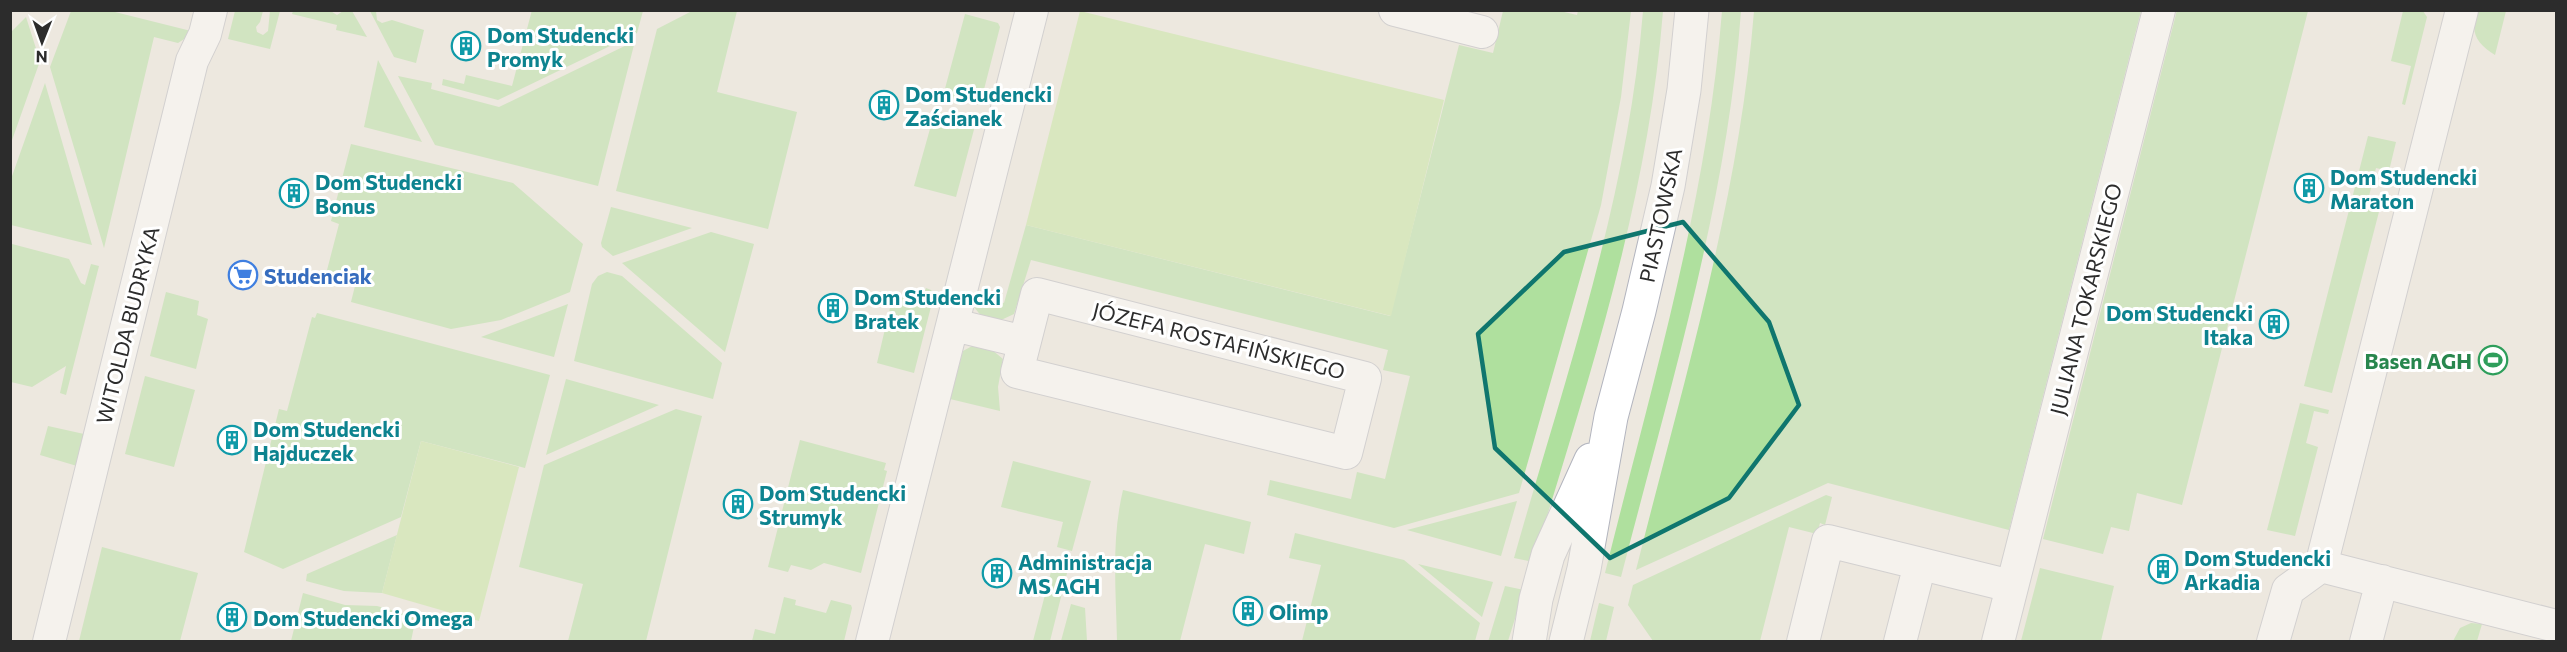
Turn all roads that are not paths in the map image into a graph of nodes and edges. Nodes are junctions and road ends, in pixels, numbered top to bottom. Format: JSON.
{"nodes":[{"id":1,"x":211,"y":10,"type":"edge"},
{"id":2,"x":1032,"y":10,"type":"edge"},
{"id":3,"x":1395,"y":10,"type":"edge"},
{"id":4,"x":1692,"y":10,"type":"edge"},
{"id":5,"x":2159,"y":10,"type":"edge"},
{"id":6,"x":2462,"y":10,"type":"edge"},
{"id":7,"x":1482,"y":32,"type":"dead end"},
{"id":8,"x":954,"y":325,"type":"junction"},
{"id":9,"x":1024,"y":342,"type":"junction"},
{"id":10,"x":1611,"y":417,"type":"junction"},
{"id":11,"x":1920,"y":564,"type":"junction"},
{"id":12,"x":2321,"y":566,"type":"junction"},
{"id":13,"x":2382,"y":581,"type":"junction"},
{"id":14,"x":2011,"y":586,"type":"junction"},
{"id":15,"x":2556,"y":626,"type":"edge"},
{"id":16,"x":49,"y":642,"type":"edge"},
{"id":17,"x":872,"y":642,"type":"edge"},
{"id":18,"x":1529,"y":642,"type":"edge"},
{"id":19,"x":1566,"y":642,"type":"edge"},
{"id":20,"x":1803,"y":642,"type":"edge"},
{"id":21,"x":1900,"y":642,"type":"edge"},
{"id":22,"x":1998,"y":642,"type":"edge"},
{"id":23,"x":2273,"y":642,"type":"edge"},
{"id":24,"x":2366,"y":642,"type":"edge"}],
"edges":[{"from":1,"to":16,"type":"street","name":"WITOLDA BUDRYKA"},
{"from":2,"to":8,"type":"street"},
{"from":3,"to":7,"type":"street"},
{"from":4,"to":10,"type":"street","name":"PIASTOWSKA"},
{"from":5,"to":14,"type":"street","name":"JULIANA TOKARSKIEGO"},
{"from":6,"to":12,"type":"street"},
{"from":8,"to":9,"type":"street"},
{"from":8,"to":17,"type":"street"},
{"from":9,"to":9,"type":"street","name":"JÓZEFA ROSTAFIŃSKIEGO"},
{"from":10,"to":18,"type":"street","name":"PIASTOWSKA"},
{"from":10,"to":19,"type":"street","name":"PIASTOWSKA"},
{"from":11,"to":14,"type":"street"},
{"from":11,"to":20,"type":"street"},
{"from":11,"to":21,"type":"street"},
{"from":12,"to":13,"type":"street"},
{"from":12,"to":23,"type":"street"},
{"from":13,"to":15,"type":"street"},
{"from":13,"to":24,"type":"street"},
{"from":14,"to":22,"type":"street","name":"JULIANA TOKARSKIEGO"}]}
